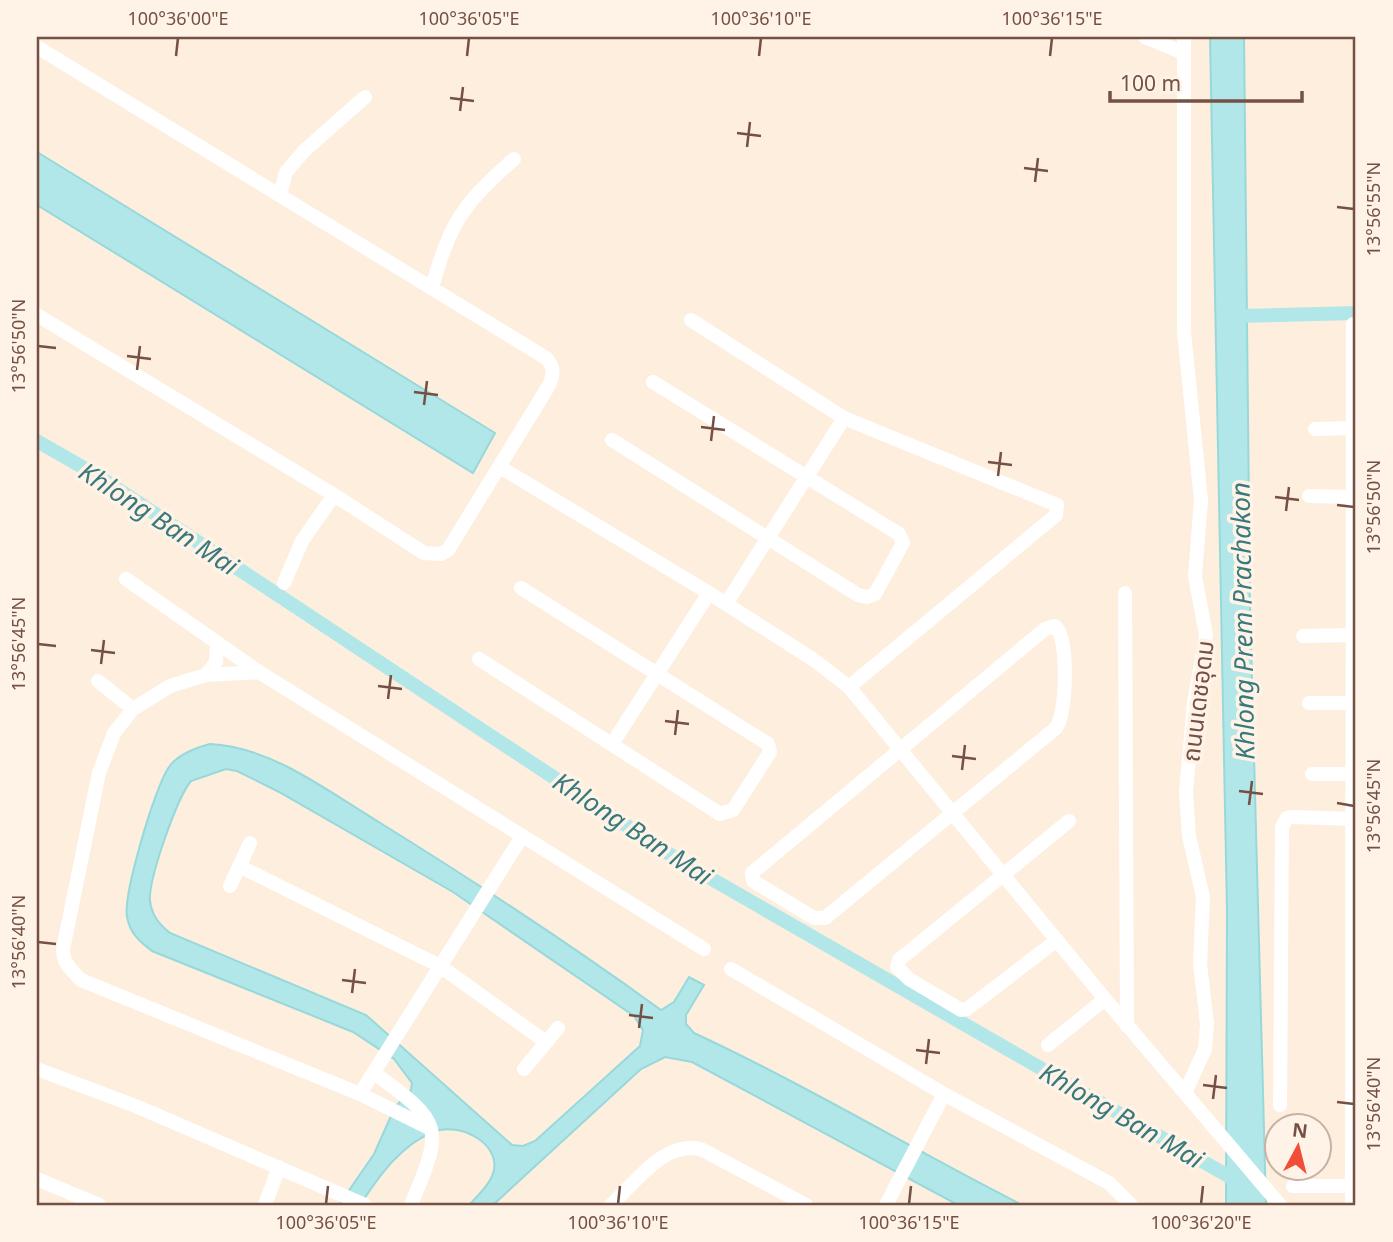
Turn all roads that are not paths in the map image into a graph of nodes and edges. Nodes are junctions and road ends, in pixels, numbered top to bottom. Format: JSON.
{"nodes":[{"id":1,"x":1145,"y":37,"type":"edge"},
{"id":2,"x":1184,"y":37,"type":"edge"},
{"id":3,"x":37,"y":47,"type":"edge"},
{"id":4,"x":1184,"y":53,"type":"junction"},
{"id":5,"x":365,"y":97,"type":"dead end"},
{"id":6,"x":514,"y":159,"type":"dead end"},
{"id":7,"x":280,"y":195,"type":"junction"},
{"id":8,"x":432,"y":288,"type":"junction"},
{"id":9,"x":37,"y":315,"type":"edge"},
{"id":10,"x":691,"y":320,"type":"dead end"},
{"id":11,"x":1353,"y":324,"type":"dead end"},
{"id":12,"x":653,"y":382,"type":"dead end"},
{"id":13,"x":844,"y":418,"type":"junction"},
{"id":14,"x":1353,"y":428,"type":"junction"},
{"id":15,"x":1315,"y":429,"type":"dead end"},
{"id":16,"x":612,"y":439,"type":"dead end"},
{"id":17,"x":1354,"y":443,"type":"edge"},
{"id":18,"x":500,"y":467,"type":"junction"},
{"id":19,"x":806,"y":478,"type":"junction"},
{"id":20,"x":334,"y":495,"type":"junction"},
{"id":21,"x":1309,"y":496,"type":"dead end"},
{"id":22,"x":1352,"y":497,"type":"junction"},
{"id":23,"x":769,"y":538,"type":"junction"},
{"id":24,"x":126,"y":579,"type":"dead end"},
{"id":25,"x":284,"y":583,"type":"dead end"},
{"id":26,"x":521,"y":588,"type":"dead end"},
{"id":27,"x":709,"y":593,"type":"junction"},
{"id":28,"x":1125,"y":593,"type":"dead end"},
{"id":29,"x":726,"y":604,"type":"junction"},
{"id":30,"x":1350,"y":635,"type":"junction"},
{"id":31,"x":1303,"y":636,"type":"dead end"},
{"id":32,"x":217,"y":643,"type":"junction"},
{"id":33,"x":479,"y":659,"type":"dead end"},
{"id":34,"x":259,"y":673,"type":"junction"},
{"id":35,"x":659,"y":673,"type":"junction"},
{"id":36,"x":206,"y":675,"type":"junction"},
{"id":37,"x":99,"y":681,"type":"dead end"},
{"id":38,"x":849,"y":687,"type":"junction"},
{"id":39,"x":1310,"y":703,"type":"dead end"},
{"id":40,"x":1351,"y":703,"type":"junction"},
{"id":41,"x":133,"y":709,"type":"junction"},
{"id":42,"x":612,"y":744,"type":"junction"},
{"id":43,"x":901,"y":750,"type":"junction"},
{"id":44,"x":1312,"y":774,"type":"dead end"},
{"id":45,"x":1352,"y":774,"type":"junction"},
{"id":46,"x":951,"y":811,"type":"junction"},
{"id":47,"x":1354,"y":818,"type":"edge"},
{"id":48,"x":1069,"y":821,"type":"dead end"},
{"id":49,"x":521,"y":838,"type":"junction"},
{"id":50,"x":250,"y":843,"type":"dead end"},
{"id":51,"x":239,"y":866,"type":"junction"},
{"id":52,"x":1003,"y":876,"type":"junction"},
{"id":53,"x":230,"y":886,"type":"dead end"},
{"id":54,"x":1057,"y":940,"type":"junction"},
{"id":55,"x":704,"y":949,"type":"dead end"},
{"id":56,"x":440,"y":966,"type":"junction"},
{"id":57,"x":731,"y":969,"type":"dead end"},
{"id":58,"x":1105,"y":999,"type":"junction"},
{"id":59,"x":1127,"y":1026,"type":"junction"},
{"id":60,"x":558,"y":1028,"type":"dead end"},
{"id":61,"x":546,"y":1042,"type":"junction"},
{"id":62,"x":1048,"y":1045,"type":"dead end"},
{"id":63,"x":37,"y":1069,"type":"edge"},
{"id":64,"x":523,"y":1069,"type":"dead end"},
{"id":65,"x":374,"y":1073,"type":"junction"},
{"id":66,"x":1185,"y":1093,"type":"junction"},
{"id":67,"x":360,"y":1094,"type":"junction"},
{"id":68,"x":944,"y":1094,"type":"junction"},
{"id":69,"x":1280,"y":1105,"type":"dead end"},
{"id":70,"x":431,"y":1129,"type":"junction"},
{"id":71,"x":279,"y":1167,"type":"junction"},
{"id":72,"x":37,"y":1179,"type":"edge"},
{"id":73,"x":1293,"y":1186,"type":"dead end"},
{"id":74,"x":1353,"y":1194,"type":"edge"},
{"id":75,"x":99,"y":1205,"type":"edge"},
{"id":76,"x":265,"y":1205,"type":"edge"},
{"id":77,"x":365,"y":1205,"type":"edge"},
{"id":78,"x":411,"y":1205,"type":"edge"},
{"id":79,"x":611,"y":1205,"type":"edge"},
{"id":80,"x":806,"y":1205,"type":"edge"},
{"id":81,"x":886,"y":1205,"type":"edge"},
{"id":82,"x":1131,"y":1205,"type":"edge"},
{"id":83,"x":1280,"y":1205,"type":"edge"}],
"edges":[{"from":1,"to":4,"type":"street"},
{"from":2,"to":4,"type":"street","name":"ถนนเดชอุดม"},
{"from":3,"to":7,"type":"street"},
{"from":4,"to":66,"type":"street","name":"ถนนเดชอุดม"},
{"from":5,"to":7,"type":"street"},
{"from":6,"to":8,"type":"street"},
{"from":7,"to":8,"type":"street"},
{"from":8,"to":18,"type":"street"},
{"from":9,"to":20,"type":"street"},
{"from":10,"to":13,"type":"street"},
{"from":11,"to":14,"type":"street"},
{"from":12,"to":19,"type":"street"},
{"from":13,"to":19,"type":"street"},
{"from":13,"to":38,"type":"street"},
{"from":14,"to":15,"type":"street"},
{"from":14,"to":17,"type":"street"},
{"from":16,"to":23,"type":"street"},
{"from":17,"to":22,"type":"street"},
{"from":18,"to":20,"type":"street"},
{"from":18,"to":27,"type":"street"},
{"from":19,"to":23,"type":"street"},
{"from":19,"to":23,"type":"street"},
{"from":20,"to":25,"type":"street"},
{"from":21,"to":22,"type":"street"},
{"from":22,"to":30,"type":"street"},
{"from":23,"to":29,"type":"street"},
{"from":24,"to":32,"type":"street"},
{"from":26,"to":35,"type":"street"},
{"from":27,"to":29,"type":"street"},
{"from":27,"to":35,"type":"street"},
{"from":28,"to":59,"type":"street"},
{"from":29,"to":38,"type":"street"},
{"from":30,"to":31,"type":"street"},
{"from":30,"to":40,"type":"street"},
{"from":32,"to":34,"type":"street"},
{"from":32,"to":36,"type":"street"},
{"from":33,"to":42,"type":"street"},
{"from":34,"to":36,"type":"street"},
{"from":34,"to":49,"type":"street"},
{"from":35,"to":42,"type":"street"},
{"from":35,"to":42,"type":"street"},
{"from":36,"to":41,"type":"street"},
{"from":37,"to":41,"type":"street"},
{"from":38,"to":43,"type":"street"},
{"from":39,"to":40,"type":"street"},
{"from":40,"to":45,"type":"street"},
{"from":41,"to":67,"type":"street"},
{"from":43,"to":46,"type":"street"},
{"from":43,"to":46,"type":"street"},
{"from":43,"to":46,"type":"street"},
{"from":44,"to":45,"type":"street"},
{"from":45,"to":47,"type":"street"},
{"from":46,"to":52,"type":"street"},
{"from":47,"to":69,"type":"street"},
{"from":47,"to":74,"type":"street"},
{"from":48,"to":52,"type":"street"},
{"from":49,"to":55,"type":"street"},
{"from":49,"to":56,"type":"street"},
{"from":50,"to":51,"type":"street"},
{"from":51,"to":53,"type":"street"},
{"from":51,"to":56,"type":"street"},
{"from":52,"to":54,"type":"street"},
{"from":52,"to":54,"type":"street"},
{"from":54,"to":58,"type":"street"},
{"from":56,"to":61,"type":"street"},
{"from":56,"to":65,"type":"street"},
{"from":57,"to":68,"type":"street"},
{"from":58,"to":59,"type":"street"},
{"from":58,"to":62,"type":"street"},
{"from":59,"to":66,"type":"street"},
{"from":60,"to":61,"type":"street"},
{"from":61,"to":64,"type":"street"},
{"from":63,"to":71,"type":"street"},
{"from":65,"to":67,"type":"street"},
{"from":65,"to":70,"type":"street"},
{"from":66,"to":83,"type":"street"},
{"from":67,"to":70,"type":"street"},
{"from":68,"to":81,"type":"street"},
{"from":68,"to":82,"type":"street"},
{"from":70,"to":78,"type":"street"},
{"from":71,"to":76,"type":"street"},
{"from":71,"to":77,"type":"street"},
{"from":72,"to":75,"type":"street"},
{"from":73,"to":74,"type":"street"},
{"from":79,"to":80,"type":"street"}]}
